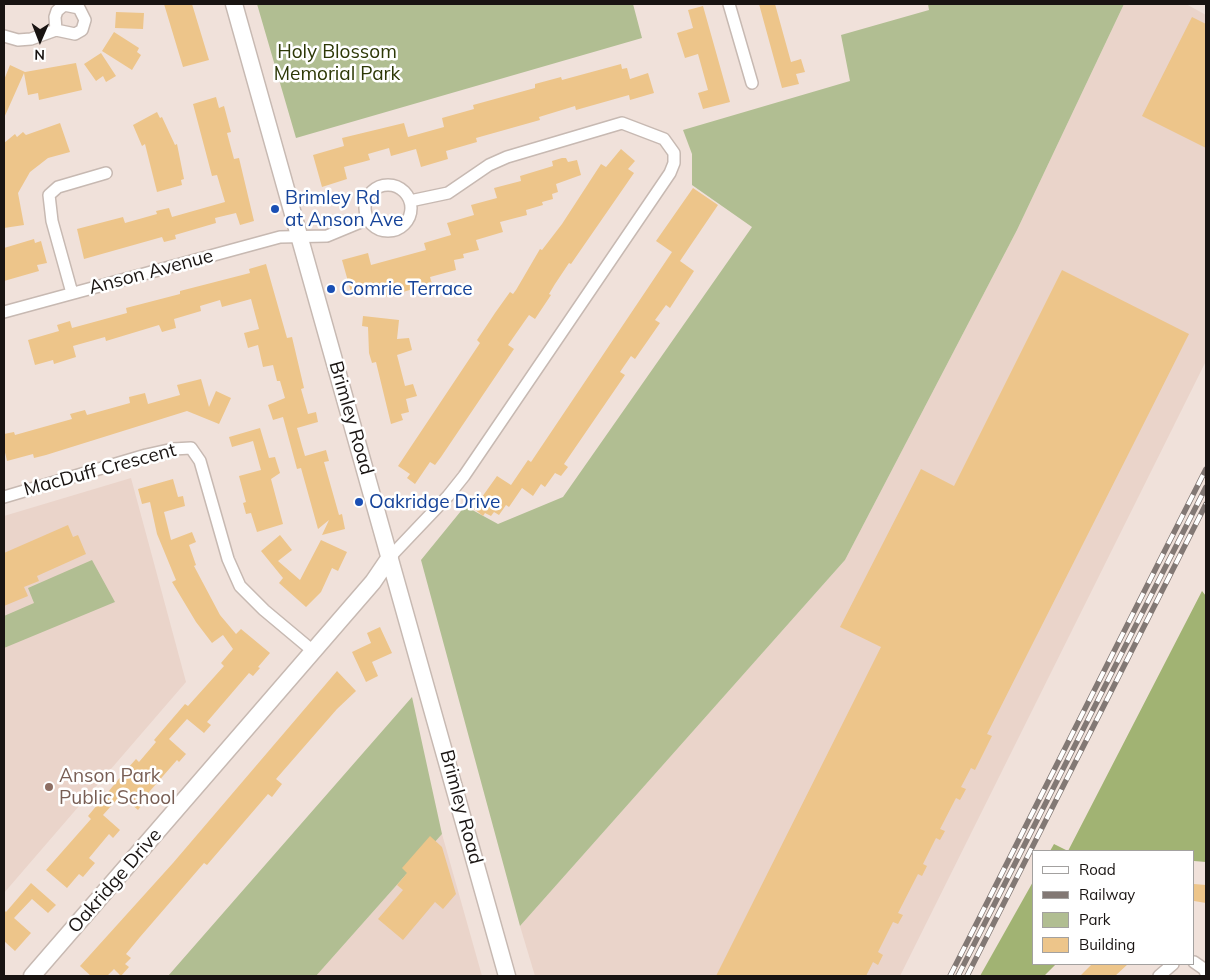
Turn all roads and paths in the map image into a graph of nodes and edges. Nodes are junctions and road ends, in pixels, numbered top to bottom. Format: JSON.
{"nodes":[{"id":1,"x":234,"y":4,"type":"edge"},
{"id":2,"x":729,"y":4,"type":"edge"},
{"id":3,"x":56,"y":30,"type":"dead end"},
{"id":4,"x":4,"y":36,"type":"edge"},
{"id":5,"x":752,"y":83,"type":"dead end"},
{"id":6,"x":106,"y":173,"type":"dead end"},
{"id":7,"x":410,"y":201,"type":"junction"},
{"id":8,"x":368,"y":219,"type":"junction"},
{"id":9,"x":300,"y":237,"type":"junction"},
{"id":10,"x":72,"y":294,"type":"junction"},
{"id":11,"x":4,"y":312,"type":"edge"},
{"id":12,"x":4,"y":497,"type":"edge"},
{"id":13,"x":390,"y":557,"type":"junction"},
{"id":14,"x":313,"y":651,"type":"junction"},
{"id":15,"x":1195,"y":963,"type":"edge"},
{"id":16,"x":1173,"y":965,"type":"edge"},
{"id":17,"x":1206,"y":973,"type":"edge"},
{"id":18,"x":32,"y":976,"type":"edge"},
{"id":19,"x":507,"y":976,"type":"edge"},
{"id":20,"x":1159,"y":976,"type":"edge"}],
"edges":[{"from":1,"to":9,"type":"main road","name":"Brimley Road"},
{"from":2,"to":5,"type":"street"},
{"from":3,"to":4,"type":"street"},
{"from":6,"to":10,"type":"street"},
{"from":7,"to":8,"type":"street"},
{"from":7,"to":8,"type":"street"},
{"from":7,"to":13,"type":"street"},
{"from":8,"to":9,"type":"street"},
{"from":9,"to":10,"type":"street","name":"Anson Avenue"},
{"from":9,"to":13,"type":"main road","name":"Brimley Road"},
{"from":10,"to":11,"type":"street","name":"Anson Avenue"},
{"from":12,"to":14,"type":"street","name":"MacDuff Crescent"},
{"from":13,"to":14,"type":"main road","name":"Oakridge Drive"},
{"from":13,"to":19,"type":"main road","name":"Brimley Road"},
{"from":14,"to":18,"type":"main road","name":"Oakridge Drive"},
{"from":15,"to":17,"type":"street"},
{"from":16,"to":20,"type":"street"}]}
